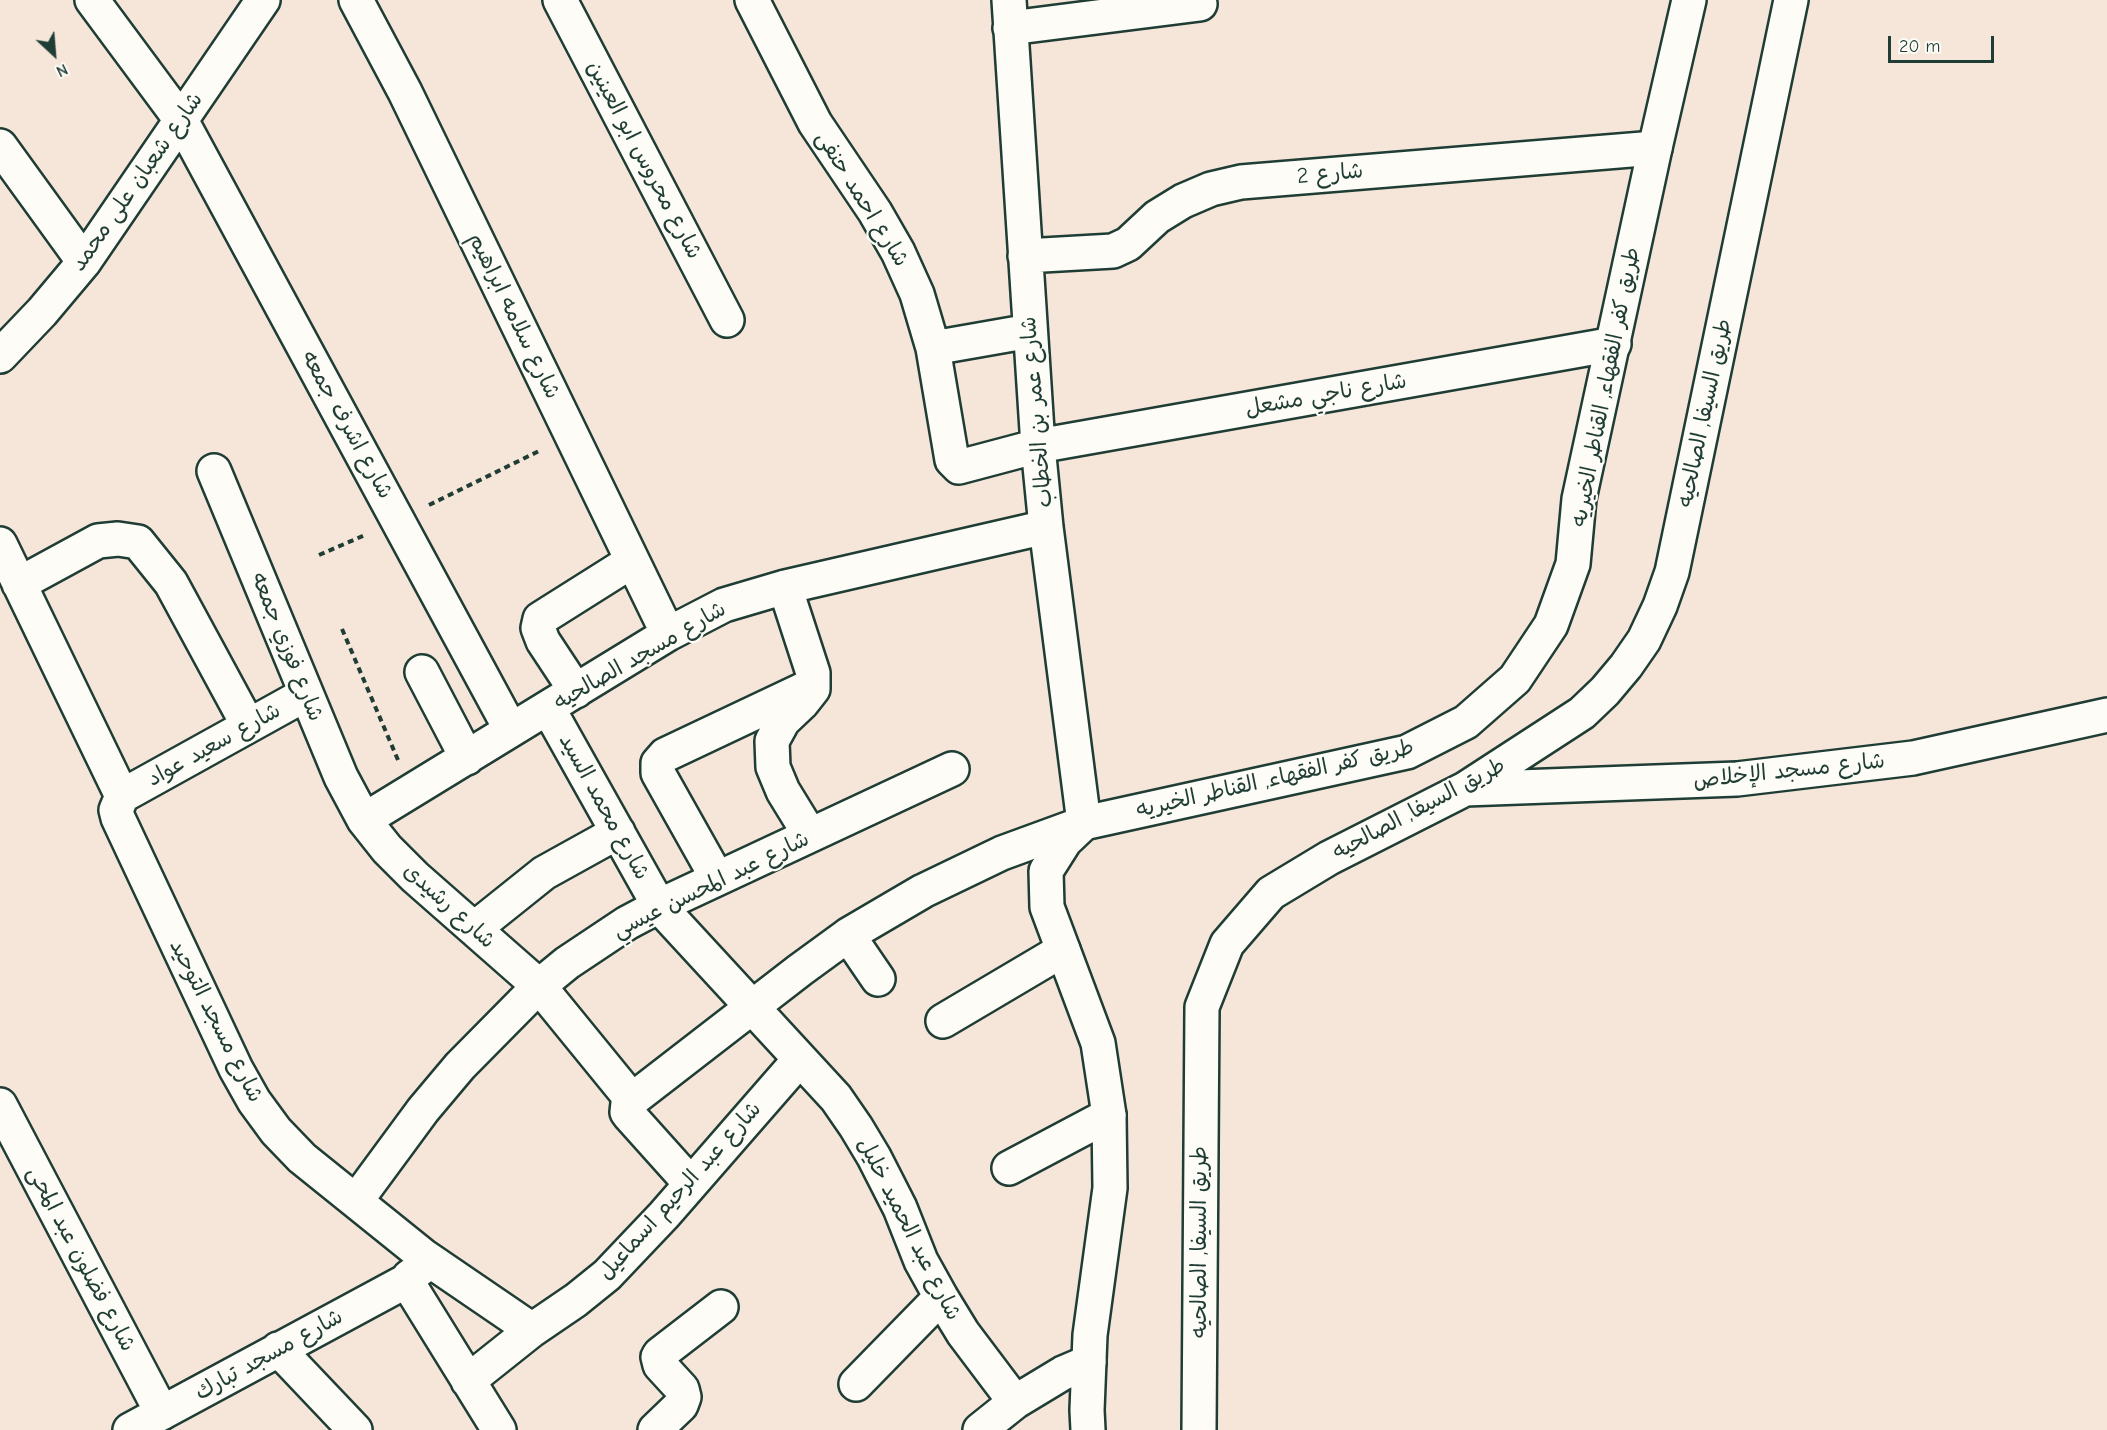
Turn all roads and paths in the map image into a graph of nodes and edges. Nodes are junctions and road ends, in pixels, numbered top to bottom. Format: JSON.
{"nodes":[{"id":1,"x":92,"y":0,"type":"edge"},
{"id":2,"x":263,"y":0,"type":"edge"},
{"id":3,"x":356,"y":0,"type":"edge"},
{"id":4,"x":560,"y":0,"type":"edge"},
{"id":5,"x":752,"y":0,"type":"edge"},
{"id":6,"x":1689,"y":0,"type":"edge"},
{"id":7,"x":1791,"y":0,"type":"edge"},
{"id":8,"x":1200,"y":4,"type":"dead end"},
{"id":9,"x":1010,"y":14,"type":"edge"},
{"id":10,"x":181,"y":120,"type":"junction"},
{"id":11,"x":0,"y":146,"type":"edge"},
{"id":12,"x":1654,"y":148,"type":"junction"},
{"id":13,"x":1025,"y":256,"type":"junction"},
{"id":14,"x":84,"y":262,"type":"junction"},
{"id":15,"x":728,"y":320,"type":"dead end"},
{"id":16,"x":1030,"y":331,"type":"junction"},
{"id":17,"x":1614,"y":344,"type":"junction"},
{"id":18,"x":933,"y":348,"type":"junction"},
{"id":19,"x":0,"y":356,"type":"edge"},
{"id":20,"x":571,"y":436,"type":"junction"},
{"id":21,"x":1038,"y":446,"type":"junction"},
{"id":22,"x":214,"y":471,"type":"dead end"},
{"id":23,"x":398,"y":520,"type":"junction"},
{"id":24,"x":1046,"y":527,"type":"junction"},
{"id":25,"x":0,"y":544,"type":"edge"},
{"id":26,"x":319,"y":555,"type":"dead end"},
{"id":27,"x":632,"y":561,"type":"junction"},
{"id":28,"x":19,"y":584,"type":"junction"},
{"id":29,"x":785,"y":587,"type":"junction"},
{"id":30,"x":342,"y":629,"type":"dead end"},
{"id":31,"x":668,"y":634,"type":"junction"},
{"id":32,"x":422,"y":672,"type":"dead end"},
{"id":33,"x":813,"y":685,"type":"junction"},
{"id":34,"x":576,"y":691,"type":"junction"},
{"id":35,"x":306,"y":694,"type":"junction"},
{"id":36,"x":548,"y":708,"type":"junction"},
{"id":37,"x":2107,"y":715,"type":"edge"},
{"id":38,"x":248,"y":725,"type":"junction"},
{"id":39,"x":512,"y":730,"type":"junction"},
{"id":40,"x":466,"y":758,"type":"junction"},
{"id":41,"x":952,"y":769,"type":"dead end"},
{"id":42,"x":1466,"y":789,"type":"junction"},
{"id":43,"x":411,"y":792,"type":"junction"},
{"id":44,"x":122,"y":796,"type":"junction"},
{"id":45,"x":364,"y":820,"type":"junction"},
{"id":46,"x":1084,"y":823,"type":"junction"},
{"id":47,"x":618,"y":832,"type":"junction"},
{"id":48,"x":810,"y":835,"type":"junction"},
{"id":49,"x":717,"y":878,"type":"junction"},
{"id":50,"x":659,"y":906,"type":"junction"},
{"id":51,"x":474,"y":929,"type":"junction"},
{"id":52,"x":848,"y":935,"type":"junction"},
{"id":53,"x":1063,"y":950,"type":"junction"},
{"id":54,"x":878,"y":980,"type":"dead end"},
{"id":55,"x":539,"y":986,"type":"junction"},
{"id":56,"x":752,"y":1007,"type":"junction"},
{"id":57,"x":943,"y":1021,"type":"dead end"},
{"id":58,"x":800,"y":1059,"type":"junction"},
{"id":59,"x":632,"y":1100,"type":"junction"},
{"id":60,"x":0,"y":1105,"type":"edge"},
{"id":61,"x":1108,"y":1115,"type":"junction"},
{"id":62,"x":1009,"y":1168,"type":"dead end"},
{"id":63,"x":691,"y":1184,"type":"junction"},
{"id":64,"x":356,"y":1201,"type":"junction"},
{"id":65,"x":416,"y":1268,"type":"junction"},
{"id":66,"x":941,"y":1297,"type":"junction"},
{"id":67,"x":721,"y":1307,"type":"dead end"},
{"id":68,"x":532,"y":1330,"type":"junction"},
{"id":69,"x":278,"y":1349,"type":"junction"},
{"id":70,"x":1089,"y":1362,"type":"junction"},
{"id":71,"x":468,"y":1381,"type":"junction"},
{"id":72,"x":856,"y":1384,"type":"dead end"},
{"id":73,"x":1015,"y":1402,"type":"junction"},
{"id":74,"x":162,"y":1413,"type":"junction"},
{"id":75,"x":130,"y":1430,"type":"edge"},
{"id":76,"x":355,"y":1430,"type":"edge"},
{"id":77,"x":499,"y":1430,"type":"edge"},
{"id":78,"x":655,"y":1430,"type":"edge"},
{"id":79,"x":980,"y":1430,"type":"edge"},
{"id":80,"x":1088,"y":1430,"type":"edge"},
{"id":81,"x":1199,"y":1430,"type":"edge"}],
"edges":[{"from":1,"to":10,"type":"street","name":"شارع اشرف جمعه"},
{"from":2,"to":10,"type":"street","name":"شارع شعبان على محمد"},
{"from":3,"to":20,"type":"street","name":"شارع سلامه ابراهيم"},
{"from":4,"to":15,"type":"street","name":"شارع محروس ابو العينين"},
{"from":5,"to":18,"type":"street","name":"شارع احمد حنفى"},
{"from":6,"to":12,"type":"street","name":"طريق كفر الفقهاء, القناطر الخيريه"},
{"from":7,"to":42,"type":"street","name":"طريق السيفا, الصالحيه"},
{"from":8,"to":9,"type":"street"},
{"from":9,"to":13,"type":"street","name":"شارع عمر بن الخطاب"},
{"from":10,"to":14,"type":"street","name":"شارع شعبان على محمد"},
{"from":10,"to":23,"type":"street","name":"شارع اشرف جمعه"},
{"from":11,"to":14,"type":"street"},
{"from":12,"to":13,"type":"street","name":"شارع 2"},
{"from":12,"to":17,"type":"street","name":"طريق كفر الفقهاء, القناطر الخيريه"},
{"from":13,"to":16,"type":"street","name":"شارع عمر بن الخطاب"},
{"from":14,"to":19,"type":"street","name":"شارع شعبان على محمد"},
{"from":16,"to":18,"type":"street"},
{"from":16,"to":21,"type":"street","name":"شارع عمر بن الخطاب"},
{"from":17,"to":21,"type":"street","name":"شارع ناجي مشعل"},
{"from":17,"to":46,"type":"street","name":"طريق كفر الفقهاء, القناطر الخيريه"},
{"from":18,"to":21,"type":"street","name":"شارع احمد حنفى"},
{"from":20,"to":23,"type":"path"},
{"from":20,"to":27,"type":"street","name":"شارع سلامه ابراهيم"},
{"from":21,"to":24,"type":"street","name":"شارع عمر بن الخطاب"},
{"from":22,"to":35,"type":"street","name":"شارع فوزي جمعه"},
{"from":23,"to":26,"type":"path"},
{"from":23,"to":39,"type":"street","name":"شارع اشرف جمعه"},
{"from":24,"to":29,"type":"street","name":"شارع مسجد الصالحيه"},
{"from":24,"to":46,"type":"street","name":"شارع عمر بن الخطاب"},
{"from":25,"to":28,"type":"street","name":"شارع مسجد التوحيد"},
{"from":27,"to":31,"type":"street","name":"شارع سلامه ابراهيم"},
{"from":27,"to":34,"type":"street"},
{"from":28,"to":38,"type":"street"},
{"from":28,"to":44,"type":"street","name":"شارع مسجد التوحيد"},
{"from":29,"to":31,"type":"street","name":"شارع مسجد الصالحيه"},
{"from":29,"to":33,"type":"street"},
{"from":30,"to":43,"type":"path"},
{"from":31,"to":34,"type":"street","name":"شارع مسجد الصالحيه"},
{"from":32,"to":40,"type":"street"},
{"from":33,"to":48,"type":"street"},
{"from":33,"to":49,"type":"street"},
{"from":34,"to":36,"type":"street","name":"شارع مسجد الصالحيه"},
{"from":35,"to":38,"type":"street","name":"شارع سعيد عواد"},
{"from":35,"to":45,"type":"street","name":"شارع فوزي جمعه"},
{"from":36,"to":39,"type":"street","name":"شارع مسجد الصالحيه"},
{"from":36,"to":47,"type":"street","name":"شارع محمد السيد"},
{"from":37,"to":42,"type":"street","name":"شارع مسجد الإخلاص"},
{"from":38,"to":44,"type":"street","name":"شارع سعيد عواد"},
{"from":39,"to":40,"type":"street","name":"شارع مسجد الصالحيه"},
{"from":40,"to":43,"type":"street","name":"شارع مسجد الصالحيه"},
{"from":41,"to":48,"type":"street","name":"شارع عبد المحسن عيسي"},
{"from":42,"to":81,"type":"street","name":"طريق السيفا, الصالحيه"},
{"from":43,"to":45,"type":"street","name":"شارع مسجد الصالحيه"},
{"from":44,"to":64,"type":"street","name":"شارع مسجد التوحيد"},
{"from":45,"to":51,"type":"street","name":"شارع رشيدى"},
{"from":46,"to":52,"type":"street","name":"طريق كفر الفقهاء, القناطر الخيريه"},
{"from":46,"to":53,"type":"street"},
{"from":47,"to":50,"type":"street","name":"شارع محمد السيد"},
{"from":47,"to":51,"type":"street"},
{"from":48,"to":49,"type":"street","name":"شارع عبد المحسن عيسي"},
{"from":49,"to":50,"type":"street","name":"شارع عبد المحسن عيسي"},
{"from":50,"to":55,"type":"street","name":"شارع عبد المحسن عيسي"},
{"from":50,"to":56,"type":"street","name":"شارع محمد السيد"},
{"from":51,"to":55,"type":"street","name":"شارع رشيدى"},
{"from":52,"to":54,"type":"street"},
{"from":52,"to":56,"type":"street","name":"طريق كفر الفقهاء, القناطر الخيريه"},
{"from":53,"to":57,"type":"street"},
{"from":53,"to":61,"type":"street"},
{"from":55,"to":59,"type":"street","name":"شارع رشيدى"},
{"from":55,"to":64,"type":"street","name":"شارع عبد المحسن عيسي"},
{"from":56,"to":58,"type":"street","name":"شارع عبد الحميد خليل"},
{"from":56,"to":59,"type":"street","name":"طريق كفر الفقهاء, القناطر الخيريه"},
{"from":58,"to":63,"type":"street","name":"شارع عبد الرحيم اسماعيل"},
{"from":58,"to":66,"type":"street","name":"شارع عبد الحميد خليل"},
{"from":59,"to":63,"type":"street"},
{"from":60,"to":74,"type":"street","name":"شارع فضلون عبد المحى"},
{"from":61,"to":62,"type":"street"},
{"from":61,"to":70,"type":"street"},
{"from":63,"to":68,"type":"street","name":"شارع عبد الرحيم اسماعيل"},
{"from":64,"to":65,"type":"street","name":"شارع مسجد التوحيد"},
{"from":65,"to":68,"type":"street"},
{"from":65,"to":69,"type":"street","name":"شارع مسجد تبارك"},
{"from":65,"to":71,"type":"street","name":"شارع مسجد التوحيد"},
{"from":66,"to":72,"type":"street"},
{"from":66,"to":73,"type":"street","name":"شارع عبد الحميد خليل"},
{"from":67,"to":78,"type":"street"},
{"from":68,"to":71,"type":"street","name":"شارع عبد الرحيم اسماعيل"},
{"from":69,"to":74,"type":"street","name":"شارع مسجد تبارك"},
{"from":69,"to":76,"type":"street"},
{"from":70,"to":73,"type":"street"},
{"from":70,"to":80,"type":"street"},
{"from":71,"to":77,"type":"street","name":"شارع مسجد التوحيد"},
{"from":73,"to":79,"type":"street"},
{"from":74,"to":75,"type":"street","name":"شارع مسجد تبارك"}]}
